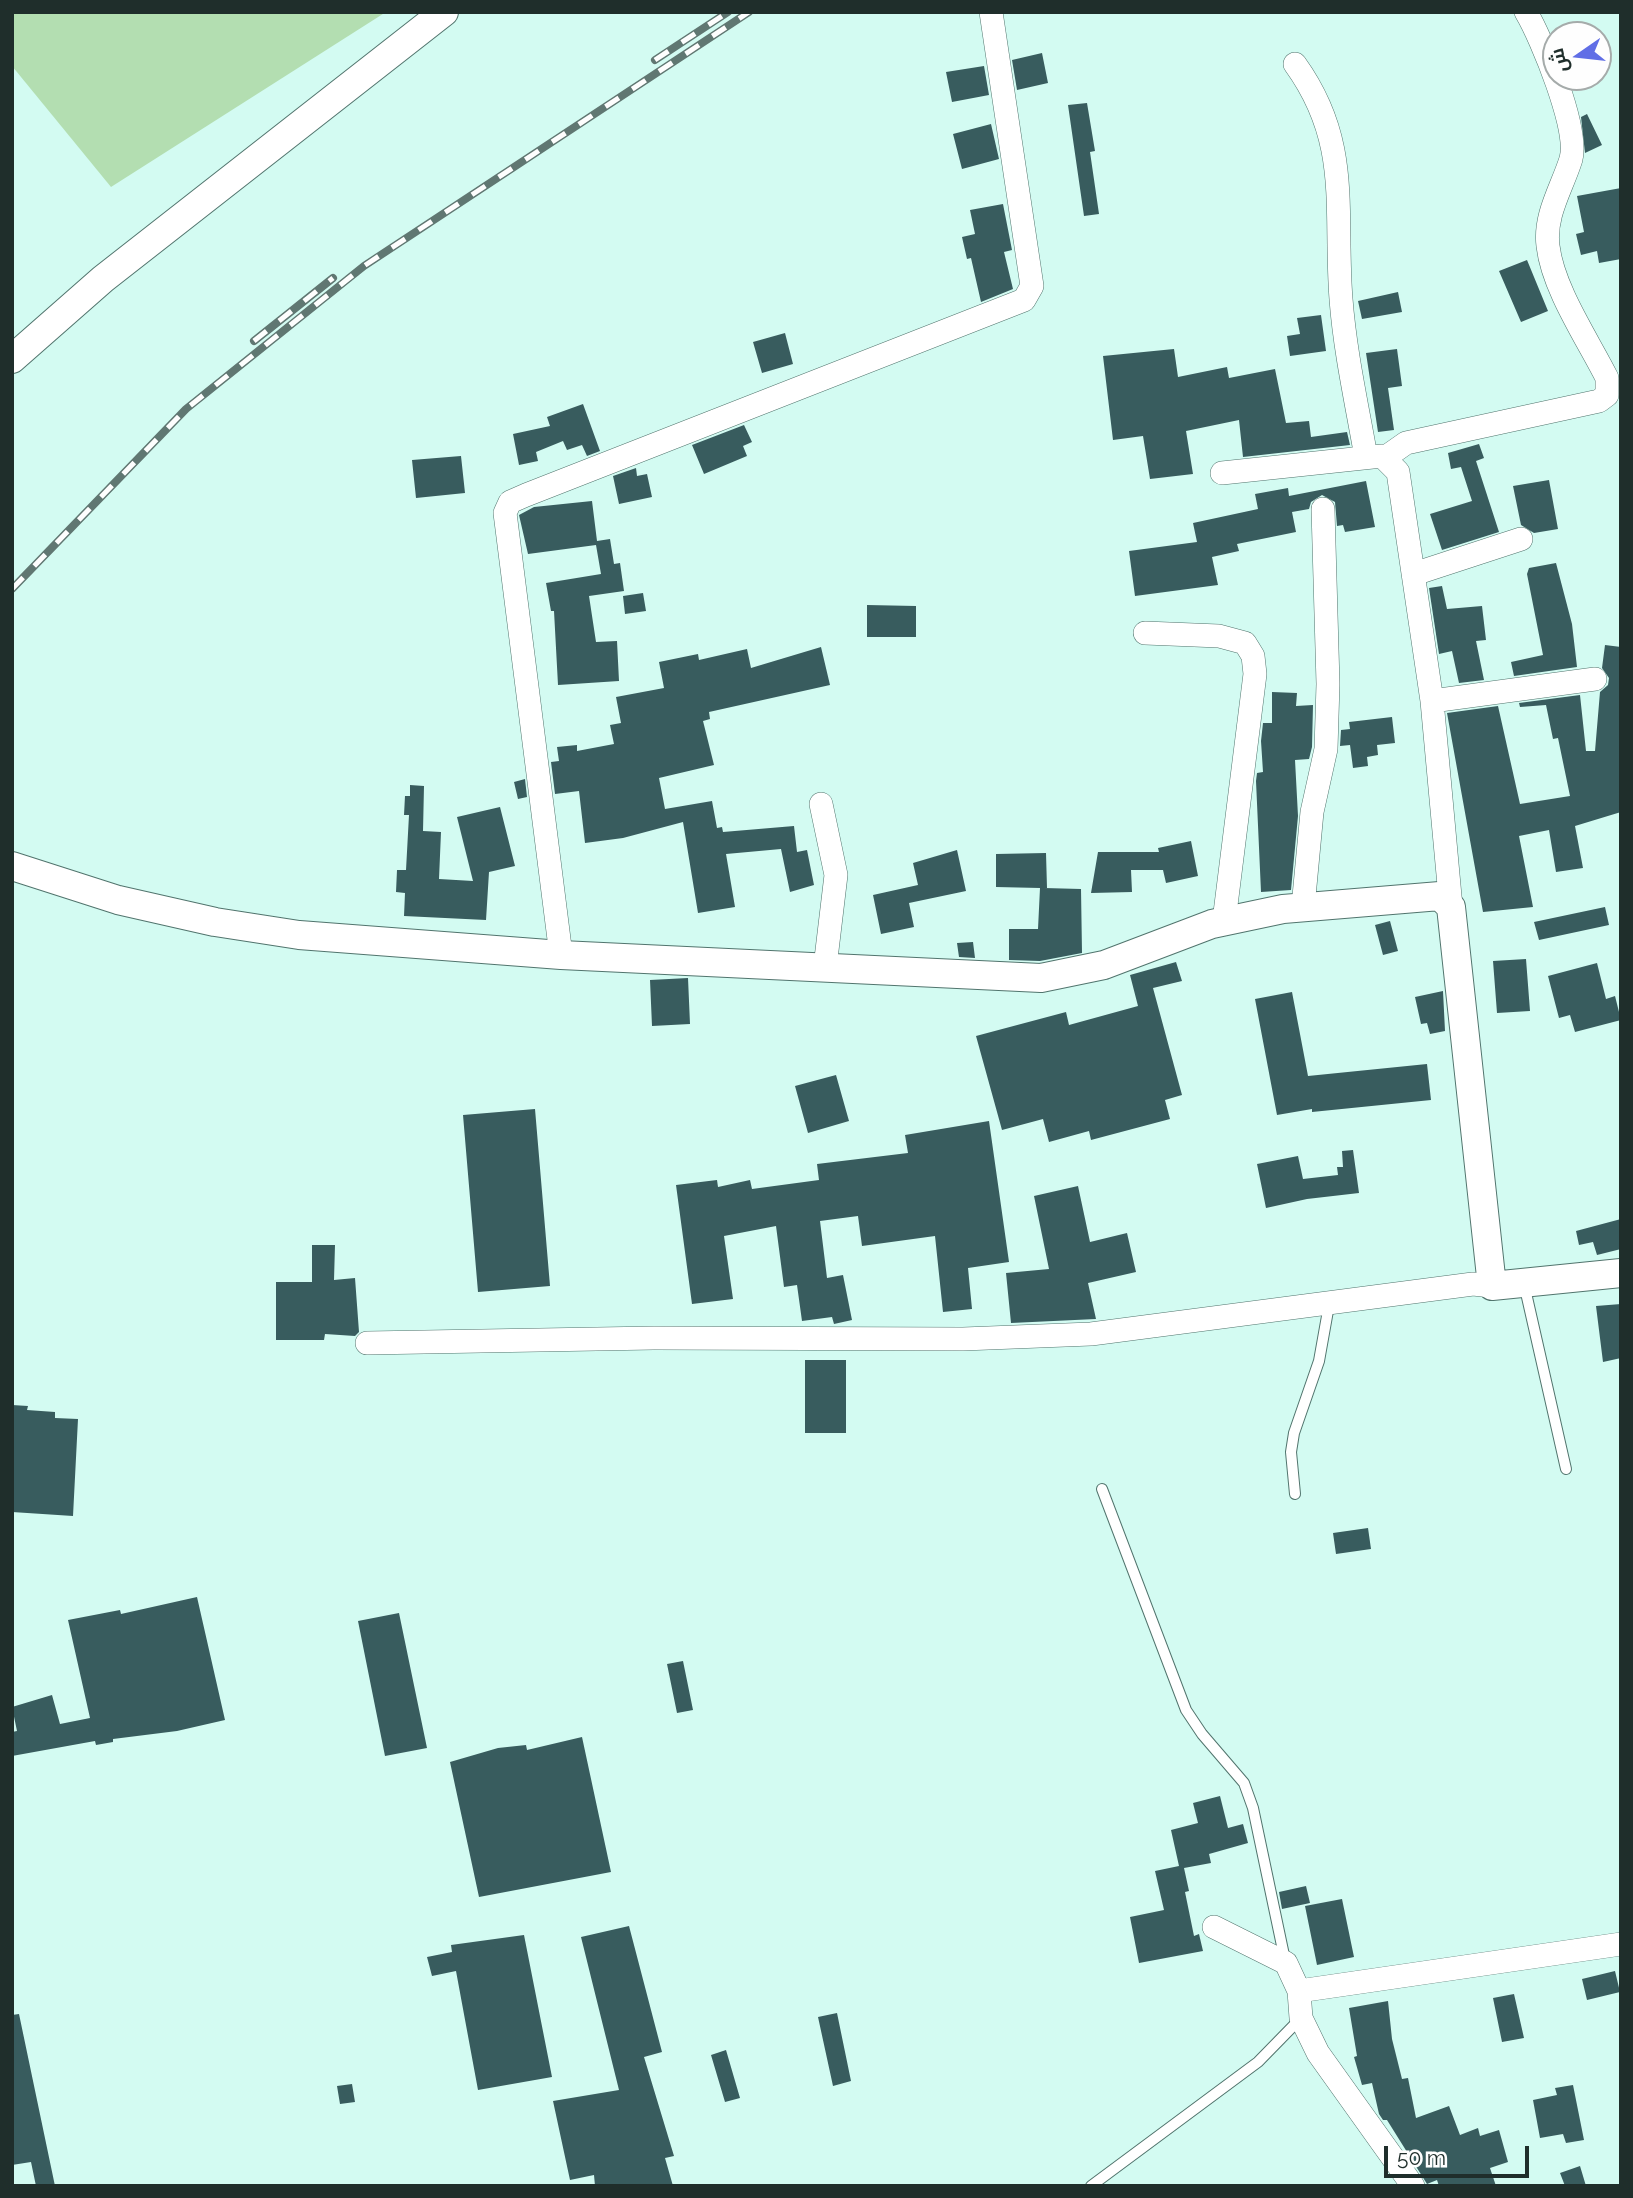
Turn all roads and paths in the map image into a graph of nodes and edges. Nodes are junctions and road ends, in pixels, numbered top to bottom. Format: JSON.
{"nodes":[{"id":1,"x":444,"y":12,"type":"edge"},
{"id":2,"x":991,"y":12,"type":"edge"},
{"id":3,"x":1525,"y":12,"type":"edge"},
{"id":4,"x":1295,"y":64,"type":"dead end"},
{"id":5,"x":12,"y":359,"type":"edge"},
{"id":6,"x":1376,"y":457,"type":"junction"},
{"id":7,"x":1222,"y":473,"type":"dead end"},
{"id":8,"x":1323,"y":509,"type":"dead end"},
{"id":9,"x":1521,"y":540,"type":"dead end"},
{"id":10,"x":1414,"y":573,"type":"junction"},
{"id":11,"x":1145,"y":633,"type":"dead end"},
{"id":12,"x":1595,"y":679,"type":"dead end"},
{"id":13,"x":1432,"y":701,"type":"junction"},
{"id":14,"x":821,"y":804,"type":"dead end"},
{"id":15,"x":12,"y":866,"type":"edge"},
{"id":16,"x":1303,"y":907,"type":"junction"},
{"id":17,"x":1451,"y":908,"type":"junction"},
{"id":18,"x":1224,"y":921,"type":"junction"},
{"id":19,"x":561,"y":955,"type":"junction"},
{"id":20,"x":825,"y":967,"type":"junction"},
{"id":21,"x":1621,"y":1273,"type":"edge"},
{"id":22,"x":1524,"y":1284,"type":"junction"},
{"id":23,"x":1492,"y":1286,"type":"junction"},
{"id":24,"x":1329,"y":1305,"type":"junction"},
{"id":25,"x":367,"y":1343,"type":"dead end"},
{"id":26,"x":1566,"y":1469,"type":"dead end"},
{"id":27,"x":1102,"y":1489,"type":"dead end"},
{"id":28,"x":1296,"y":1494,"type":"dead end"},
{"id":29,"x":1214,"y":1927,"type":"dead end"},
{"id":30,"x":1621,"y":1944,"type":"edge"},
{"id":31,"x":1286,"y":1963,"type":"junction"},
{"id":32,"x":1299,"y":1991,"type":"junction"},
{"id":33,"x":1301,"y":2018,"type":"junction"},
{"id":34,"x":1091,"y":2186,"type":"edge"},
{"id":35,"x":1413,"y":2186,"type":"edge"}],
"edges":[{"from":1,"to":5,"type":"street"},
{"from":2,"to":19,"type":"street"},
{"from":3,"to":6,"type":"street"},
{"from":4,"to":6,"type":"street"},
{"from":6,"to":7,"type":"street"},
{"from":6,"to":10,"type":"street"},
{"from":8,"to":16,"type":"street"},
{"from":9,"to":10,"type":"street"},
{"from":10,"to":13,"type":"street"},
{"from":11,"to":18,"type":"street"},
{"from":12,"to":13,"type":"street"},
{"from":13,"to":17,"type":"street"},
{"from":14,"to":20,"type":"street"},
{"from":15,"to":19,"type":"street"},
{"from":16,"to":17,"type":"street"},
{"from":16,"to":18,"type":"street"},
{"from":17,"to":23,"type":"street"},
{"from":18,"to":20,"type":"street"},
{"from":19,"to":20,"type":"street"},
{"from":21,"to":22,"type":"street"},
{"from":22,"to":23,"type":"street"},
{"from":22,"to":26,"type":"lane"},
{"from":23,"to":24,"type":"street"},
{"from":24,"to":25,"type":"street"},
{"from":24,"to":28,"type":"lane"},
{"from":27,"to":31,"type":"lane"},
{"from":29,"to":31,"type":"street"},
{"from":30,"to":32,"type":"street"},
{"from":31,"to":32,"type":"street"},
{"from":32,"to":33,"type":"street"},
{"from":33,"to":34,"type":"lane"},
{"from":33,"to":35,"type":"street"}]}
